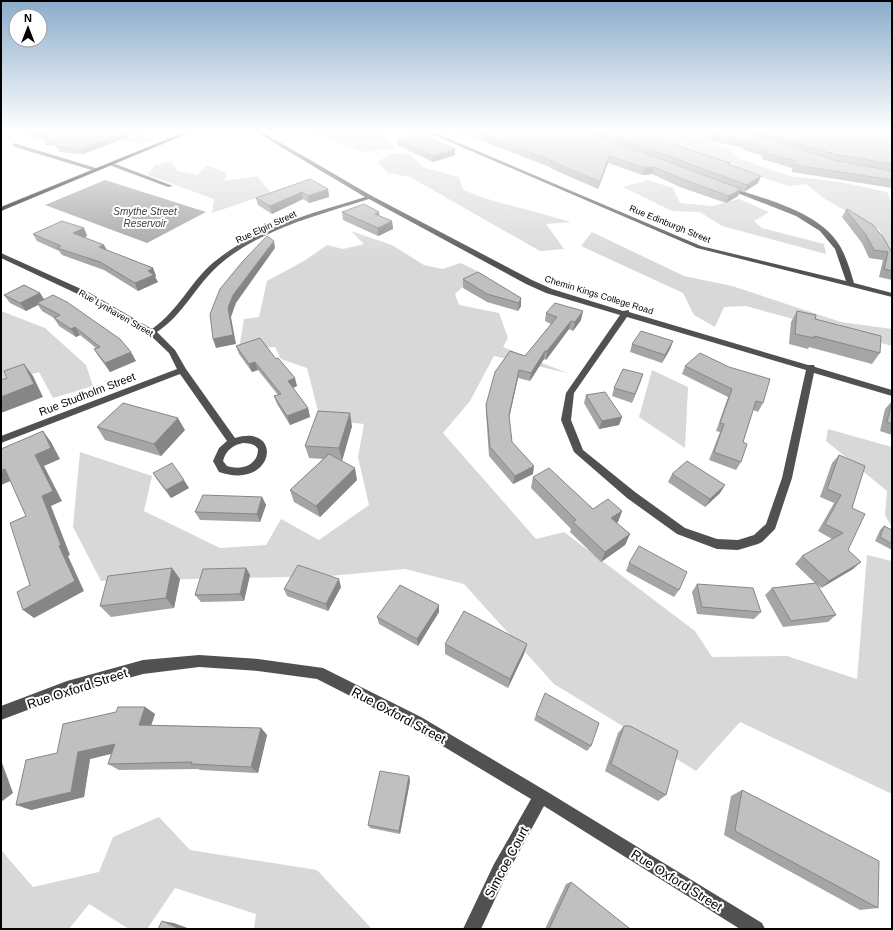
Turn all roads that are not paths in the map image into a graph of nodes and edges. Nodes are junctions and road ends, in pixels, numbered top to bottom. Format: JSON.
{"nodes":[{"id":1,"x":84,"y":175,"type":"edge"},
{"id":2,"x":142,"y":175,"type":"edge"},
{"id":3,"x":333,"y":175,"type":"edge"},
{"id":4,"x":531,"y":175,"type":"edge"},
{"id":5,"x":170,"y":186,"type":"dead end"},
{"id":6,"x":721,"y":186,"type":"edge"},
{"id":7,"x":370,"y":197,"type":"junction"},
{"id":8,"x":1,"y":209,"type":"edge"},
{"id":9,"x":1,"y":256,"type":"edge"},
{"id":10,"x":851,"y":286,"type":"junction"},
{"id":11,"x":892,"y":295,"type":"edge"},
{"id":12,"x":626,"y":312,"type":"junction"},
{"id":13,"x":152,"y":332,"type":"junction"},
{"id":14,"x":811,"y":368,"type":"junction"},
{"id":15,"x":182,"y":370,"type":"junction"},
{"id":16,"x":892,"y":393,"type":"edge"},
{"id":17,"x":1,"y":440,"type":"edge"},
{"id":18,"x":233,"y":442,"type":"junction"},
{"id":19,"x":1,"y":713,"type":"edge"},
{"id":20,"x":541,"y":796,"type":"junction"},
{"id":21,"x":472,"y":929,"type":"edge"},
{"id":22,"x":756,"y":929,"type":"edge"}],
"edges":[{"from":1,"to":8,"type":"main road"},
{"from":2,"to":5,"type":"street"},
{"from":3,"to":7,"type":"street","name":"Chemin Kings College Road"},
{"from":4,"to":10,"type":"street","name":"Rue Edinburgh Street"},
{"from":6,"to":10,"type":"street"},
{"from":7,"to":12,"type":"street","name":"Chemin Kings College Road"},
{"from":7,"to":13,"type":"street","name":"Rue Elgin Street"},
{"from":9,"to":13,"type":"street","name":"Rue Lynhaven Street"},
{"from":10,"to":11,"type":"street","name":"Rue Edinburgh Street"},
{"from":12,"to":14,"type":"street","name":"Chemin Kings College Road"},
{"from":12,"to":14,"type":"street"},
{"from":13,"to":15,"type":"street","name":"Rue Lynhaven Street"},
{"from":14,"to":16,"type":"street","name":"Chemin Kings College Road"},
{"from":15,"to":17,"type":"street","name":"Rue Studholm Street"},
{"from":15,"to":18,"type":"street","name":"Rue Lynhaven Street"},
{"from":18,"to":18,"type":"street"},
{"from":19,"to":20,"type":"street","name":"Rue Oxford Street"},
{"from":20,"to":21,"type":"street","name":"Simcoe Court"},
{"from":20,"to":22,"type":"street","name":"Rue Oxford Street"}]}
